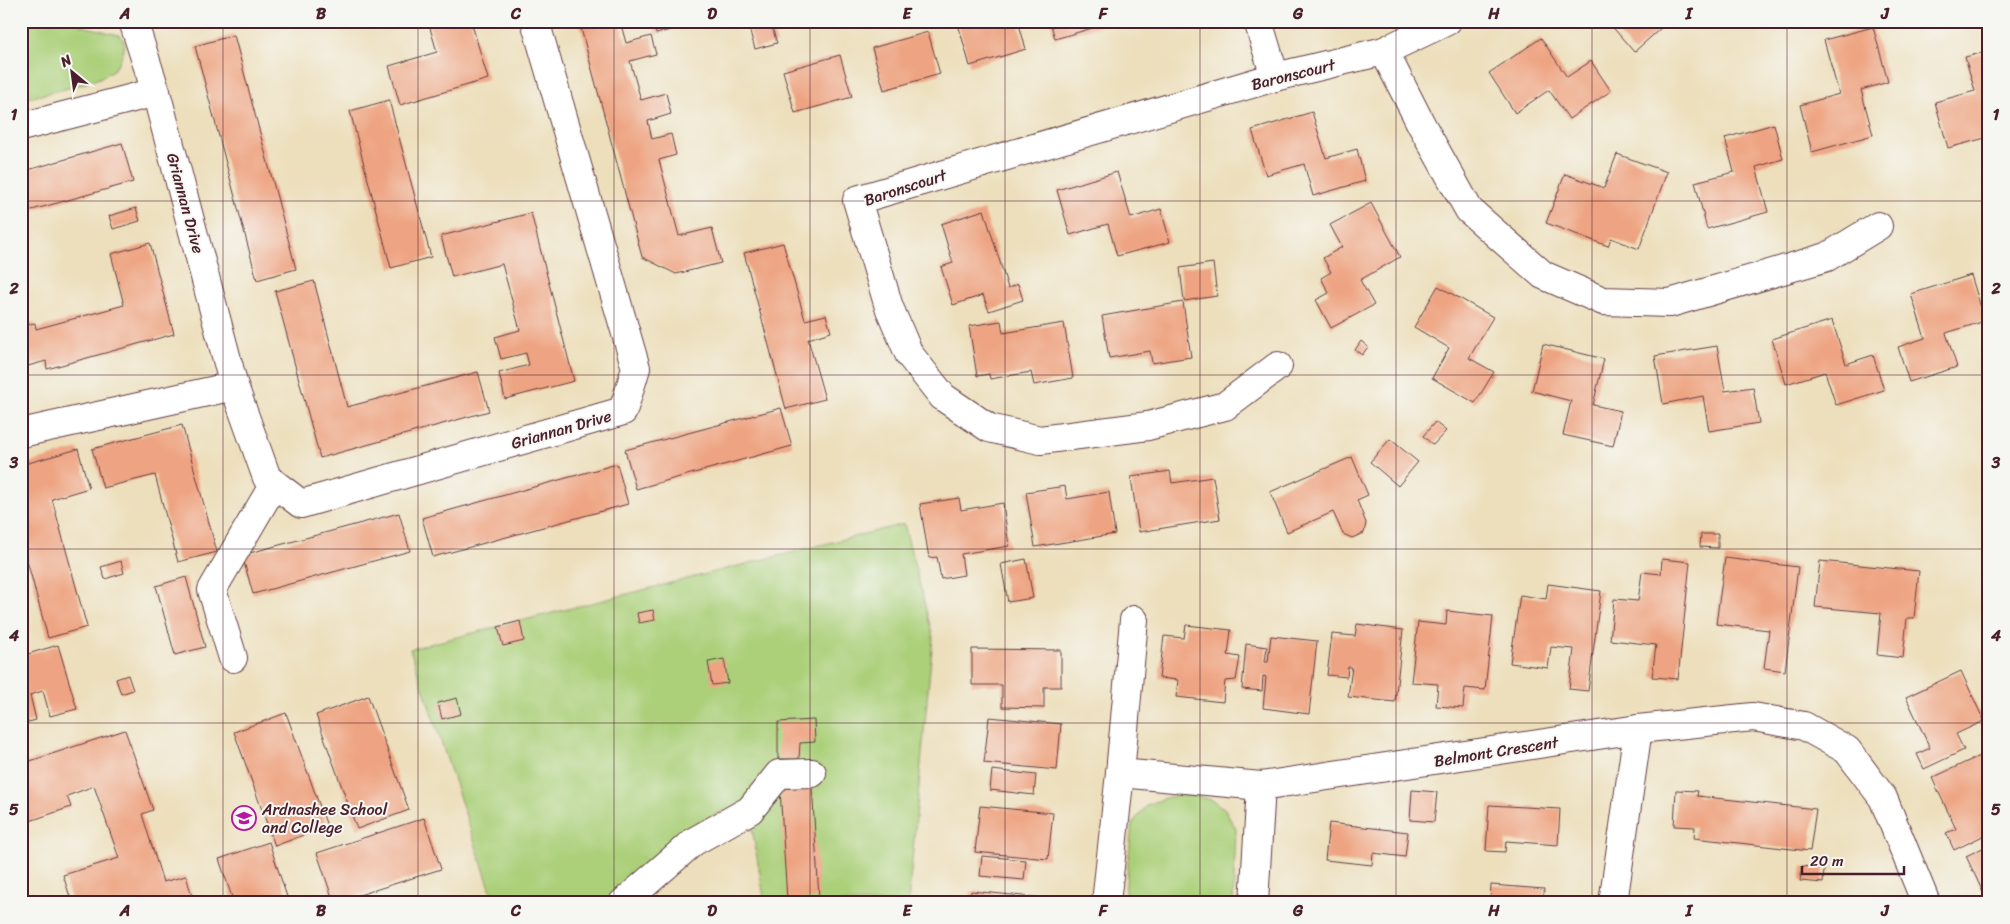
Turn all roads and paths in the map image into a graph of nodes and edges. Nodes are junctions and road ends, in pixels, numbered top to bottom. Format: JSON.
{"nodes":[{"id":1,"x":133,"y":21,"type":"edge"},
{"id":2,"x":535,"y":21,"type":"edge"},
{"id":3,"x":1258,"y":21,"type":"edge"},
{"id":4,"x":1447,"y":21,"type":"edge"},
{"id":5,"x":1384,"y":51,"type":"junction"},
{"id":6,"x":1275,"y":77,"type":"junction"},
{"id":7,"x":156,"y":92,"type":"junction"},
{"id":8,"x":21,"y":127,"type":"edge"},
{"id":9,"x":1878,"y":226,"type":"dead end"},
{"id":10,"x":1278,"y":366,"type":"dead end"},
{"id":11,"x":234,"y":386,"type":"junction"},
{"id":12,"x":21,"y":433,"type":"edge"},
{"id":13,"x":274,"y":484,"type":"junction"},
{"id":14,"x":1134,"y":620,"type":"dead end"},
{"id":15,"x":233,"y":658,"type":"dead end"},
{"id":16,"x":1638,"y":729,"type":"junction"},
{"id":17,"x":1120,"y":773,"type":"junction"},
{"id":18,"x":812,"y":774,"type":"dead end"},
{"id":19,"x":1261,"y":786,"type":"junction"},
{"id":20,"x":623,"y":903,"type":"edge"},
{"id":21,"x":1106,"y":903,"type":"edge"},
{"id":22,"x":1254,"y":903,"type":"edge"},
{"id":23,"x":1613,"y":903,"type":"edge"},
{"id":24,"x":1926,"y":903,"type":"edge"}],
"edges":[{"from":1,"to":7,"type":"street","name":"Griannan Drive"},
{"from":2,"to":13,"type":"street","name":"Griannan Drive"},
{"from":3,"to":6,"type":"street"},
{"from":4,"to":5,"type":"street","name":"Baronscourt"},
{"from":5,"to":6,"type":"street","name":"Baronscourt"},
{"from":5,"to":9,"type":"street"},
{"from":6,"to":10,"type":"street","name":"Baronscourt"},
{"from":7,"to":8,"type":"street"},
{"from":7,"to":11,"type":"street","name":"Griannan Drive"},
{"from":11,"to":12,"type":"street"},
{"from":11,"to":13,"type":"street","name":"Griannan Drive"},
{"from":13,"to":15,"type":"street"},
{"from":14,"to":17,"type":"street"},
{"from":16,"to":19,"type":"street","name":"Belmont Crescent"},
{"from":16,"to":23,"type":"street"},
{"from":16,"to":24,"type":"street","name":"Belmont Crescent"},
{"from":17,"to":19,"type":"street","name":"Belmont Crescent"},
{"from":17,"to":21,"type":"street"},
{"from":18,"to":20,"type":"street"},
{"from":19,"to":22,"type":"street"}]}
